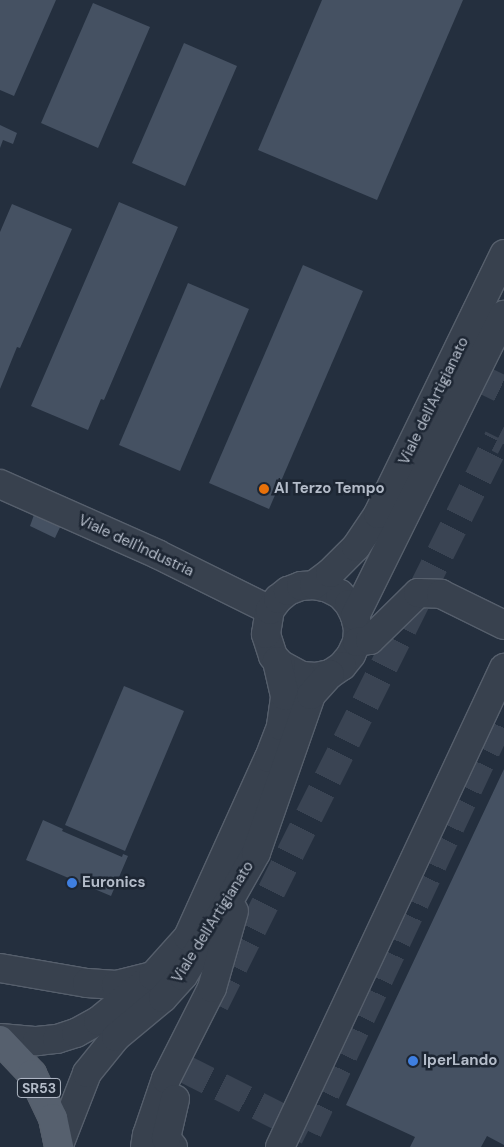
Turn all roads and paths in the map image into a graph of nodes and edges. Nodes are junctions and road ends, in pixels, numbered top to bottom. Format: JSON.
{"nodes":[{"id":1,"x":504,"y":254,"type":"edge"},
{"id":2,"x":504,"y":315,"type":"edge"},
{"id":3,"x":0,"y":484,"type":"edge"},
{"id":4,"x":314,"y":585,"type":"junction"},
{"id":5,"x":270,"y":610,"type":"junction"},
{"id":6,"x":356,"y":616,"type":"junction"},
{"id":7,"x":504,"y":625,"type":"edge"},
{"id":8,"x":357,"y":642,"type":"junction"},
{"id":9,"x":277,"y":661,"type":"junction"},
{"id":10,"x":504,"y":668,"type":"edge"},
{"id":11,"x":330,"y":674,"type":"junction"},
{"id":12,"x":249,"y":864,"type":"junction"},
{"id":13,"x":0,"y":968,"type":"edge"},
{"id":14,"x":153,"y":976,"type":"junction"},
{"id":15,"x":0,"y":1039,"type":"edge"},
{"id":16,"x":178,"y":1076,"type":"dead end"},
{"id":17,"x":59,"y":1146,"type":"edge"},
{"id":18,"x":145,"y":1147,"type":"edge"},
{"id":19,"x":173,"y":1147,"type":"edge"},
{"id":20,"x":280,"y":1147,"type":"edge"}],
"edges":[{"from":1,"to":4,"type":"street","name":"Viale dell'Artigianato"},
{"from":2,"to":6,"type":"street","name":"Viale dell'Artigianato"},
{"from":3,"to":5,"type":"street","name":"Viale dell'Industria"},
{"from":4,"to":5,"type":"street","name":"Viale dell'Artigianato"},
{"from":4,"to":6,"type":"street"},
{"from":5,"to":9,"type":"street","name":"Viale dell'Artigianato"},
{"from":6,"to":8,"type":"street","name":"Viale dell'Artigianato"},
{"from":7,"to":8,"type":"street"},
{"from":8,"to":11,"type":"street","name":"Viale dell'Artigianato"},
{"from":9,"to":11,"type":"street"},
{"from":9,"to":14,"type":"street","name":"Viale dell'Artigianato"},
{"from":10,"to":20,"type":"street"},
{"from":11,"to":12,"type":"street","name":"Viale dell'Artigianato"},
{"from":12,"to":17,"type":"street","name":"Viale dell'Artigianato"},
{"from":12,"to":18,"type":"street"},
{"from":13,"to":14,"type":"street"},
{"from":14,"to":15,"type":"street","name":"Viale dell'Artigianato"},
{"from":15,"to":17,"type":"main road","number":"SR53"},
{"from":16,"to":19,"type":"street"}]}
